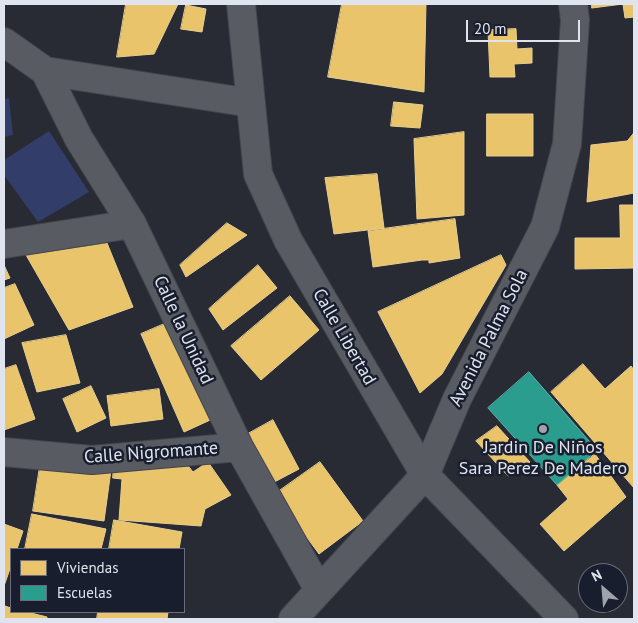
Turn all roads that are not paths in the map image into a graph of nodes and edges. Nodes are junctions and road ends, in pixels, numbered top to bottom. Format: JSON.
{"nodes":[{"id":1,"x":241,"y":4,"type":"edge"},
{"id":2,"x":572,"y":4,"type":"edge"},
{"id":3,"x":4,"y":42,"type":"edge"},
{"id":4,"x":45,"y":71,"type":"junction"},
{"id":5,"x":251,"y":103,"type":"junction"},
{"id":6,"x":132,"y":224,"type":"junction"},
{"id":7,"x":4,"y":244,"type":"edge"},
{"id":8,"x":239,"y":447,"type":"junction"},
{"id":9,"x":4,"y":452,"type":"edge"},
{"id":10,"x":425,"y":475,"type":"junction"},
{"id":11,"x":320,"y":590,"type":"junction"},
{"id":12,"x":293,"y":619,"type":"edge"},
{"id":13,"x":564,"y":619,"type":"edge"}],
"edges":[{"from":1,"to":5,"type":"street","name":"Calle Libertad"},
{"from":2,"to":10,"type":"street","name":"Avenida Palma Sola"},
{"from":3,"to":4,"type":"street","name":"Calle la Unidad"},
{"from":4,"to":5,"type":"street","name":"Calle la Unidad"},
{"from":4,"to":6,"type":"street","name":"Calle la Unidad"},
{"from":5,"to":10,"type":"street","name":"Calle Libertad"},
{"from":6,"to":7,"type":"street"},
{"from":6,"to":8,"type":"street","name":"Calle la Unidad"},
{"from":8,"to":9,"type":"street","name":"Calle Nigromante"},
{"from":8,"to":11,"type":"street","name":"Calle la Unidad"},
{"from":10,"to":11,"type":"street"},
{"from":10,"to":13,"type":"street"},
{"from":11,"to":12,"type":"street"}]}
